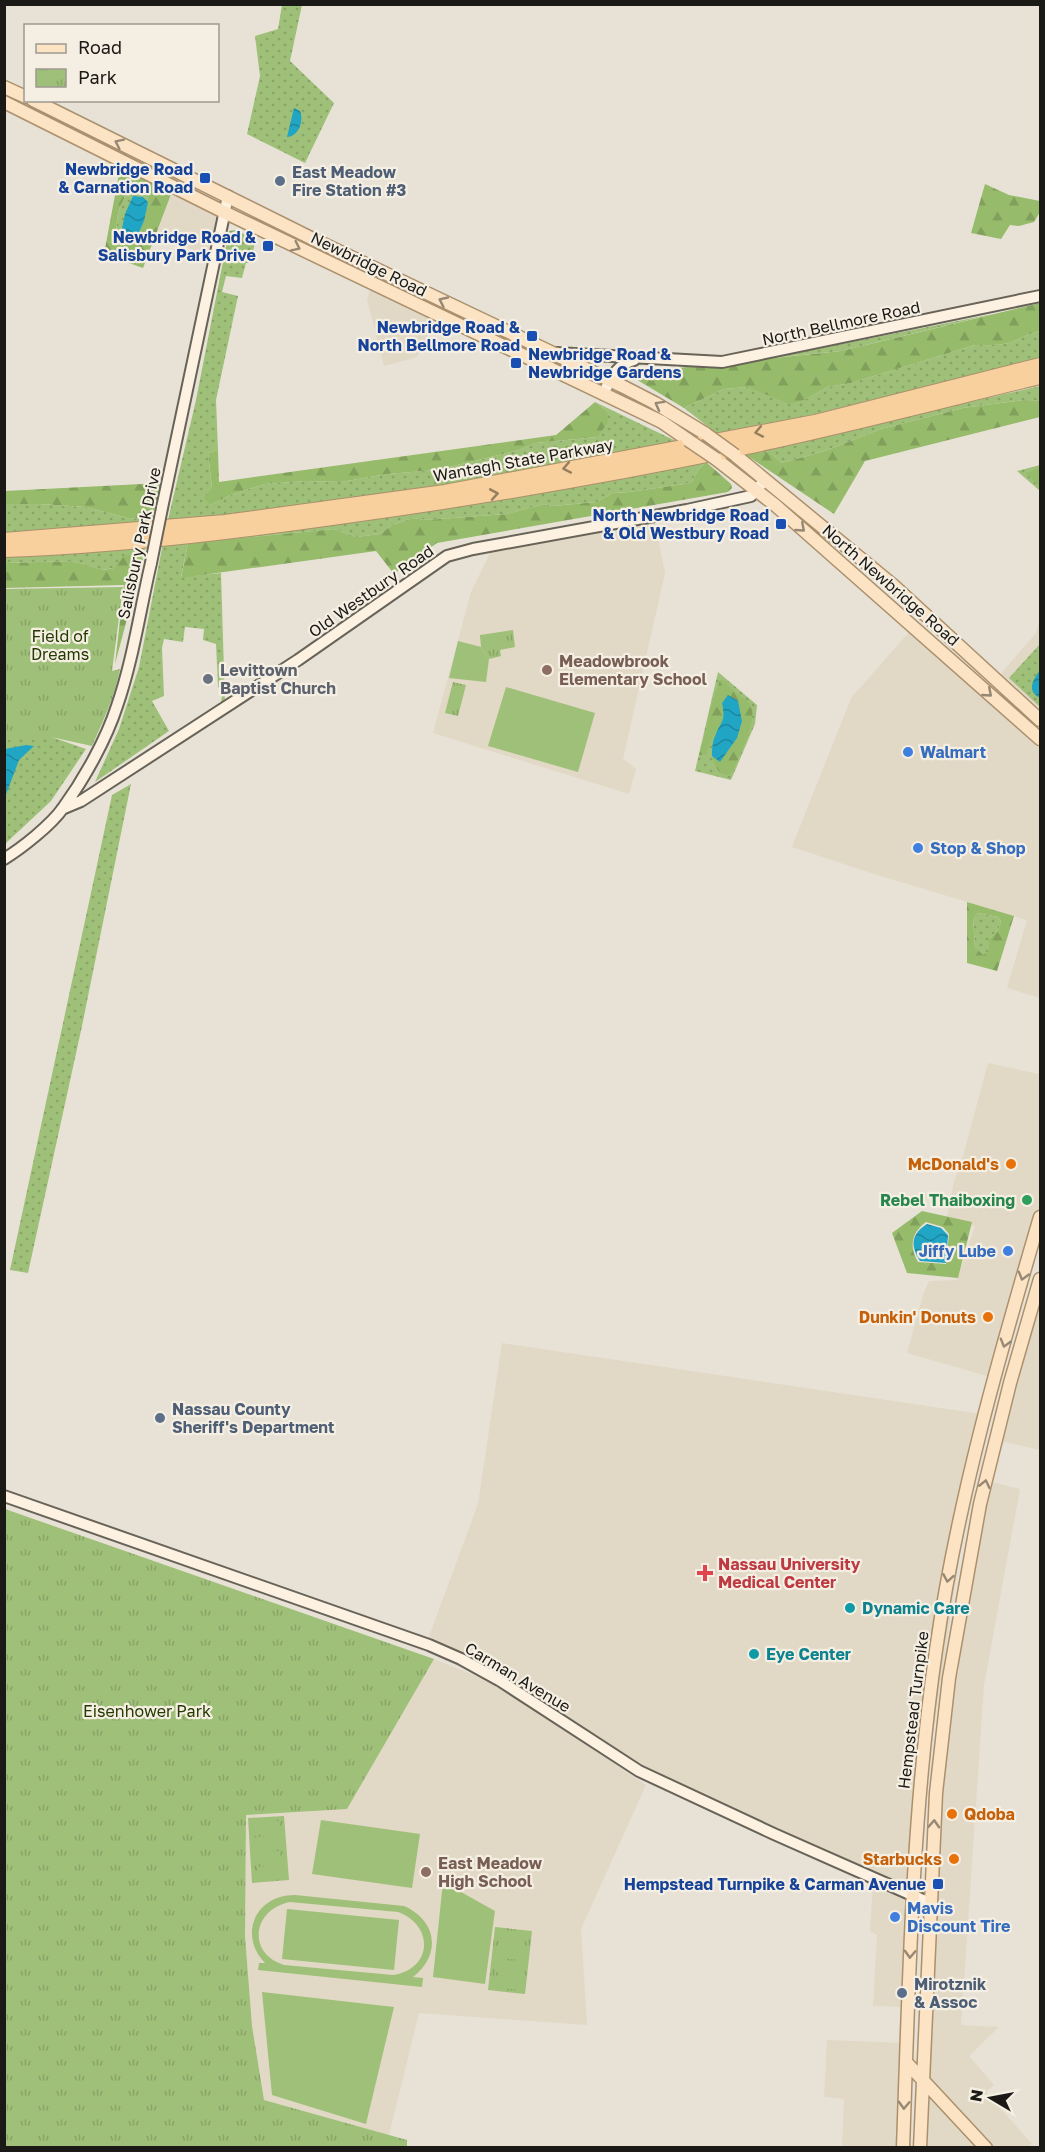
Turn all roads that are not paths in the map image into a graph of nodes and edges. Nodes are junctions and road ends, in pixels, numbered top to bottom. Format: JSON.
{"nodes":[{"id":1,"x":4,"y":87,"type":"edge"},
{"id":2,"x":24,"y":96,"type":"edge"},
{"id":3,"x":4,"y":102,"type":"edge"},
{"id":4,"x":38,"y":103,"type":"edge"},
{"id":5,"x":36,"y":118,"type":"junction"},
{"id":6,"x":228,"y":196,"type":"junction"},
{"id":7,"x":224,"y":212,"type":"junction"},
{"id":8,"x":1041,"y":296,"type":"edge"},
{"id":9,"x":552,"y":353,"type":"junction"},
{"id":10,"x":646,"y":360,"type":"junction"},
{"id":11,"x":1041,"y":365,"type":"edge"},
{"id":12,"x":1041,"y":377,"type":"edge"},
{"id":13,"x":610,"y":380,"type":"junction"},
{"id":14,"x":603,"y":394,"type":"junction"},
{"id":15,"x":735,"y":455,"type":"joint"},
{"id":16,"x":716,"y":459,"type":"joint"},
{"id":17,"x":765,"y":480,"type":"junction"},
{"id":18,"x":757,"y":490,"type":"junction"},
{"id":19,"x":4,"y":540,"type":"edge"},
{"id":20,"x":4,"y":550,"type":"edge"},
{"id":21,"x":1030,"y":710,"type":"junction"},
{"id":22,"x":1019,"y":720,"type":"junction"},
{"id":23,"x":1041,"y":720,"type":"edge"},
{"id":24,"x":1041,"y":739,"type":"edge"},
{"id":25,"x":62,"y":809,"type":"junction"},
{"id":26,"x":4,"y":859,"type":"edge"},
{"id":27,"x":1041,"y":1217,"type":"edge"},
{"id":28,"x":1036,"y":1247,"type":"edge"},
{"id":29,"x":1041,"y":1279,"type":"edge"},
{"id":30,"x":4,"y":1496,"type":"edge"},
{"id":31,"x":912,"y":1896,"type":"junction"},
{"id":32,"x":930,"y":1903,"type":"junction"},
{"id":33,"x":906,"y":2062,"type":"junction"},
{"id":34,"x":923,"y":2079,"type":"junction"},
{"id":35,"x":903,"y":2148,"type":"edge"},
{"id":36,"x":920,"y":2148,"type":"edge"},
{"id":37,"x":986,"y":2148,"type":"edge"}],
"edges":[{"from":1,"to":2,"type":"main road"},
{"from":3,"to":5,"type":"main road","name":"Newbridge Road"},
{"from":4,"to":5,"type":"main road"},
{"from":6,"to":4,"type":"main road","name":"Newbridge Road","one_way":true},
{"from":5,"to":7,"type":"main road","name":"Newbridge Road"},
{"from":6,"to":7,"type":"main road","name":"Salisbury Park Drive"},
{"from":9,"to":6,"type":"main road","name":"Newbridge Road","one_way":true},
{"from":7,"to":14,"type":"main road","name":"Newbridge Road","one_way":true},
{"from":7,"to":25,"type":"main road","name":"Salisbury Park Drive","bridge":true},
{"from":8,"to":10,"type":"main road","name":"North Bellmore Road"},
{"from":9,"to":10,"type":"main road","name":"North Bellmore Road"},
{"from":9,"to":13,"type":"main road","name":"Newbridge Road"},
{"from":10,"to":13,"type":"main road","name":"North Bellmore Road"},
{"from":11,"to":19,"type":"highway","name":"Wantagh State Parkway","one_way":true},
{"from":20,"to":12,"type":"highway","name":"Wantagh State Parkway","one_way":true},
{"from":13,"to":14,"type":"main road","name":"North Bellmore Road"},
{"from":15,"to":13,"type":"main road","name":"Newbridge Road","one_way":true,"bridge":true},
{"from":14,"to":16,"type":"main road","name":"Newbridge Road","bridge":true},
{"from":15,"to":17,"type":"main road","name":"North Newbridge Road"},
{"from":16,"to":18,"type":"main road","name":"North Newbridge Road"},
{"from":17,"to":18,"type":"main road","name":"Old Westbury Road"},
{"from":17,"to":21,"type":"main road","name":"North Newbridge Road"},
{"from":18,"to":22,"type":"main road","name":"North Newbridge Road","one_way":true},
{"from":18,"to":25,"type":"main road","name":"Old Westbury Road"},
{"from":21,"to":22,"type":"main road"},
{"from":21,"to":23,"type":"main road","name":"North Newbridge Road"},
{"from":22,"to":24,"type":"main road","name":"North Newbridge Road"},
{"from":25,"to":26,"type":"main road","name":"Salisbury Park Drive"},
{"from":27,"to":28,"type":"main road","name":"Hempstead Turnpike"},
{"from":28,"to":31,"type":"main road","name":"Hempstead Turnpike","one_way":true},
{"from":32,"to":29,"type":"main road","name":"Hempstead Turnpike","one_way":true},
{"from":30,"to":31,"type":"main road","name":"Carman Avenue"},
{"from":31,"to":32,"type":"main road","name":"Carman Avenue"},
{"from":31,"to":33,"type":"main road","name":"Hempstead Turnpike","one_way":true},
{"from":32,"to":34,"type":"main road","name":"Hempstead Turnpike"},
{"from":33,"to":34,"type":"main road"},
{"from":33,"to":35,"type":"main road","name":"Hempstead Turnpike","one_way":true},
{"from":34,"to":36,"type":"main road","name":"Hempstead Turnpike"},
{"from":34,"to":37,"type":"main road"}]}
